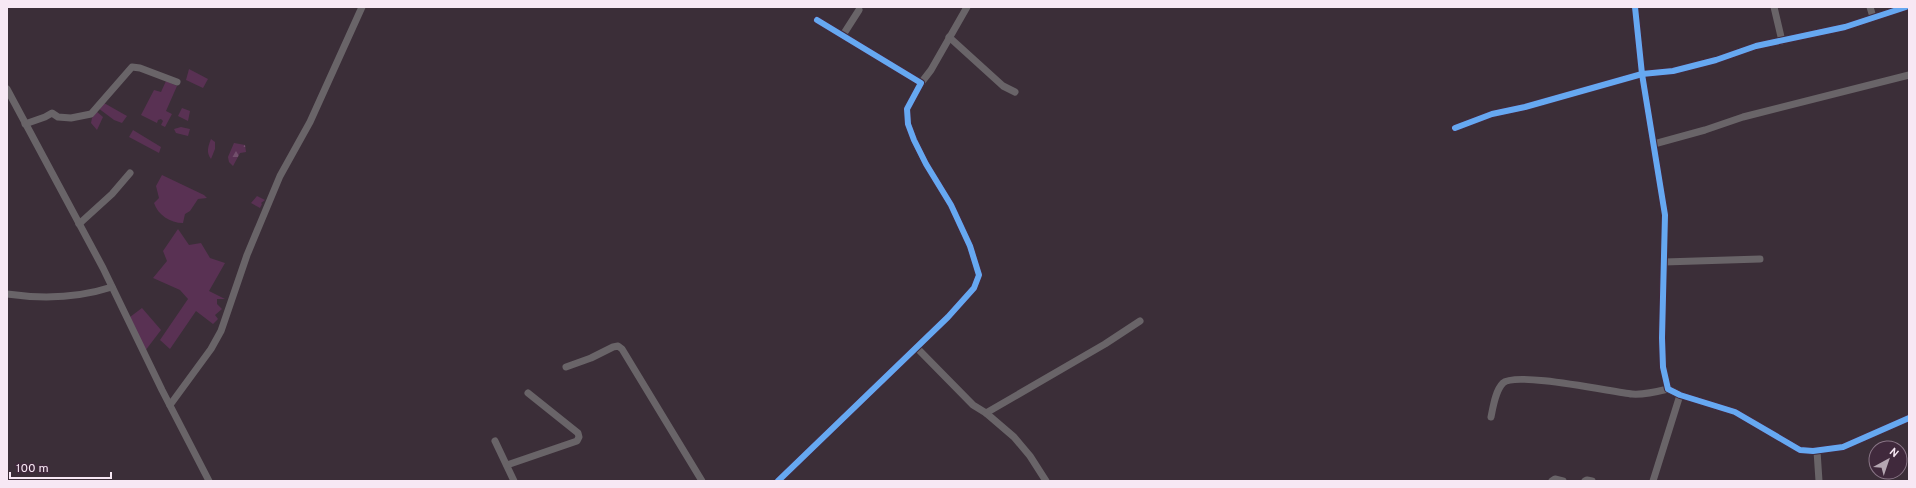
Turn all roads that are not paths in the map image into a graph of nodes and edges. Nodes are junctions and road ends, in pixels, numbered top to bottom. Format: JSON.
{"nodes":[{"id":1,"x":362,"y":7,"type":"edge"},
{"id":2,"x":966,"y":7,"type":"edge"},
{"id":3,"x":1635,"y":7,"type":"edge"},
{"id":4,"x":1774,"y":7,"type":"edge"},
{"id":5,"x":1870,"y":7,"type":"edge"},
{"id":6,"x":1906,"y":7,"type":"edge"},
{"id":7,"x":859,"y":10,"type":"dead end"},
{"id":8,"x":1873,"y":17,"type":"junction"},
{"id":9,"x":817,"y":20,"type":"dead end"},
{"id":10,"x":843,"y":35,"type":"junction"},
{"id":11,"x":949,"y":37,"type":"junction"},
{"id":12,"x":1782,"y":41,"type":"junction"},
{"id":13,"x":1642,"y":74,"type":"junction"},
{"id":14,"x":1909,"y":75,"type":"edge"},
{"id":15,"x":177,"y":82,"type":"dead end"},
{"id":16,"x":921,"y":83,"type":"junction"},
{"id":17,"x":7,"y":89,"type":"edge"},
{"id":18,"x":1015,"y":92,"type":"dead end"},
{"id":19,"x":25,"y":124,"type":"junction"},
{"id":20,"x":1454,"y":128,"type":"dead end"},
{"id":21,"x":1654,"y":144,"type":"junction"},
{"id":22,"x":130,"y":173,"type":"dead end"},
{"id":23,"x":80,"y":224,"type":"junction"},
{"id":24,"x":1760,"y":259,"type":"dead end"},
{"id":25,"x":1664,"y":262,"type":"junction"},
{"id":26,"x":112,"y":287,"type":"junction"},
{"id":27,"x":7,"y":294,"type":"edge"},
{"id":28,"x":1140,"y":321,"type":"dead end"},
{"id":29,"x":917,"y":348,"type":"junction"},
{"id":30,"x":566,"y":367,"type":"dead end"},
{"id":31,"x":1668,"y":389,"type":"junction"},
{"id":32,"x":528,"y":393,"type":"dead end"},
{"id":33,"x":1680,"y":395,"type":"junction"},
{"id":34,"x":170,"y":405,"type":"junction"},
{"id":35,"x":986,"y":413,"type":"junction"},
{"id":36,"x":1491,"y":418,"type":"dead end"},
{"id":37,"x":1909,"y":418,"type":"edge"},
{"id":38,"x":494,"y":441,"type":"dead end"},
{"id":39,"x":1817,"y":451,"type":"junction"},
{"id":40,"x":507,"y":466,"type":"junction"},
{"id":41,"x":784,"y":474,"type":"junction"},
{"id":42,"x":209,"y":481,"type":"edge"},
{"id":43,"x":514,"y":481,"type":"edge"},
{"id":44,"x":702,"y":481,"type":"edge"},
{"id":45,"x":778,"y":481,"type":"edge"},
{"id":46,"x":788,"y":481,"type":"edge"},
{"id":47,"x":1046,"y":481,"type":"edge"},
{"id":48,"x":1552,"y":481,"type":"edge"},
{"id":49,"x":1563,"y":481,"type":"edge"},
{"id":50,"x":1585,"y":481,"type":"edge"},
{"id":51,"x":1592,"y":481,"type":"edge"},
{"id":52,"x":1653,"y":481,"type":"edge"},
{"id":53,"x":1819,"y":481,"type":"edge"}],
"edges":[{"from":1,"to":34,"type":"street"},
{"from":2,"to":11,"type":"street"},
{"from":3,"to":13,"type":"street"},
{"from":4,"to":12,"type":"street"},
{"from":5,"to":8,"type":"street"},
{"from":6,"to":8,"type":"street"},
{"from":7,"to":10,"type":"street"},
{"from":8,"to":12,"type":"street"},
{"from":9,"to":10,"type":"street"},
{"from":10,"to":16,"type":"street"},
{"from":11,"to":16,"type":"street"},
{"from":11,"to":18,"type":"street"},
{"from":12,"to":13,"type":"street"},
{"from":13,"to":20,"type":"street"},
{"from":13,"to":21,"type":"street"},
{"from":14,"to":21,"type":"street"},
{"from":15,"to":19,"type":"street"},
{"from":16,"to":29,"type":"street"},
{"from":17,"to":19,"type":"street"},
{"from":19,"to":23,"type":"street"},
{"from":21,"to":25,"type":"street"},
{"from":22,"to":23,"type":"street"},
{"from":23,"to":26,"type":"street"},
{"from":24,"to":25,"type":"street"},
{"from":25,"to":31,"type":"street"},
{"from":26,"to":27,"type":"street"},
{"from":26,"to":34,"type":"street"},
{"from":28,"to":35,"type":"street"},
{"from":29,"to":35,"type":"street"},
{"from":29,"to":41,"type":"street"},
{"from":30,"to":44,"type":"street"},
{"from":31,"to":33,"type":"street"},
{"from":31,"to":36,"type":"street"},
{"from":32,"to":40,"type":"street"},
{"from":33,"to":39,"type":"street"},
{"from":33,"to":52,"type":"street"},
{"from":34,"to":42,"type":"street"},
{"from":35,"to":47,"type":"street"},
{"from":37,"to":39,"type":"street"},
{"from":38,"to":40,"type":"street"},
{"from":39,"to":53,"type":"street"},
{"from":40,"to":43,"type":"street"},
{"from":41,"to":45,"type":"street"},
{"from":41,"to":46,"type":"street"},
{"from":48,"to":49,"type":"street"},
{"from":50,"to":51,"type":"street"}]}
